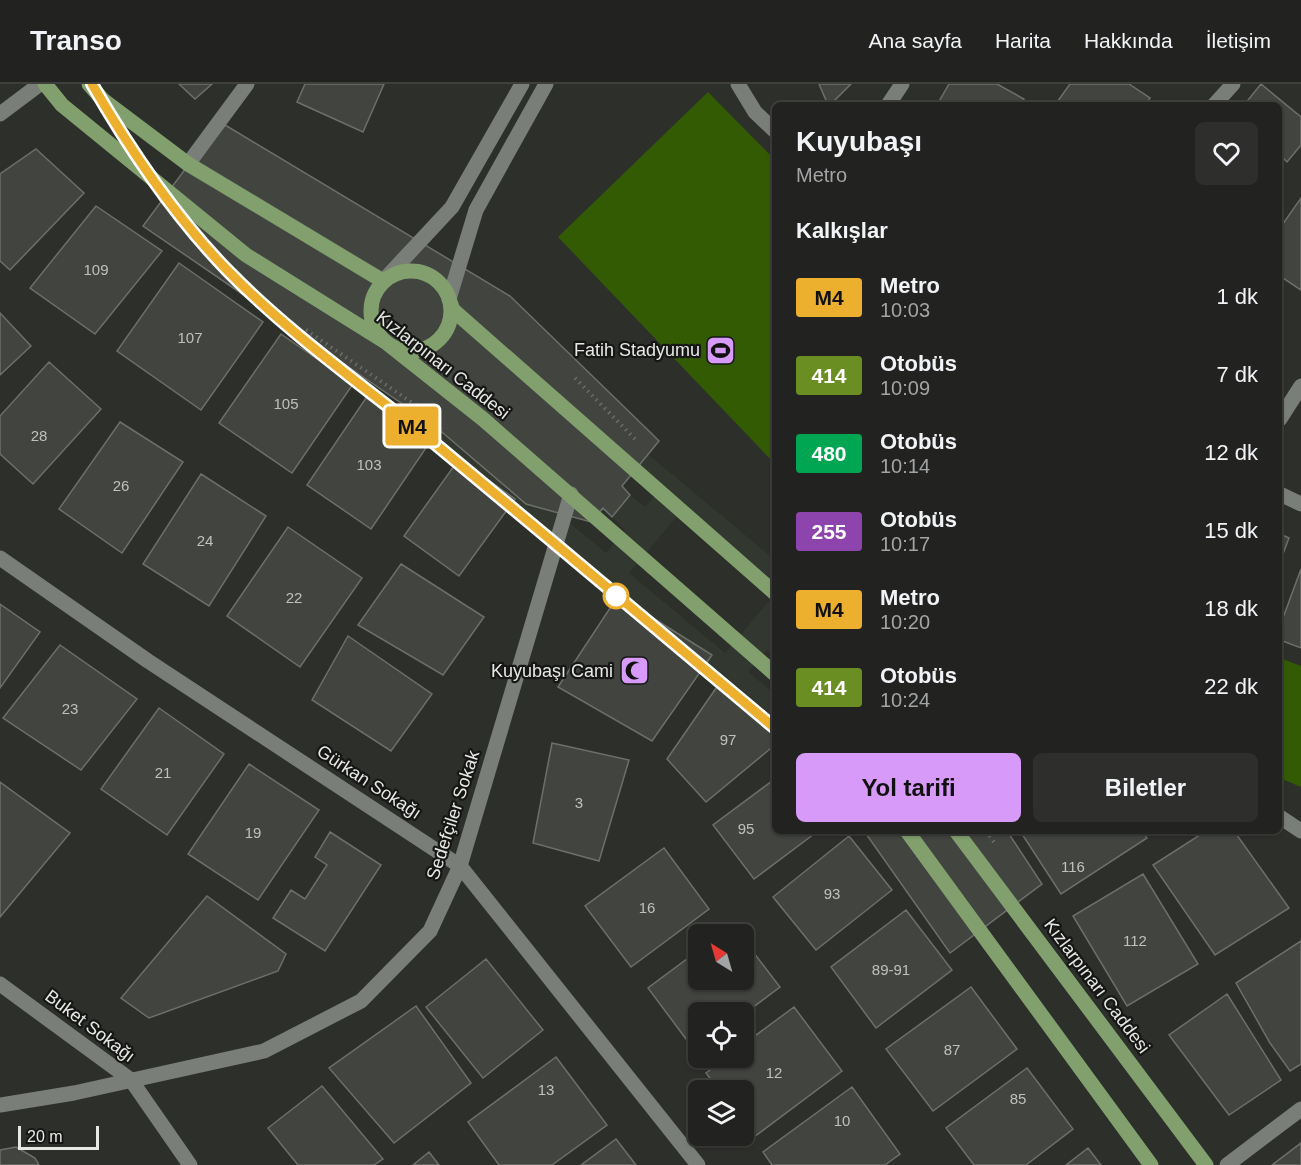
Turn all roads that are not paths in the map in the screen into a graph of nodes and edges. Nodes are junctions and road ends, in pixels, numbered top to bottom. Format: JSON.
{"nodes":[{"id":1,"x":42,"y":84,"type":"edge"},
{"id":2,"x":89,"y":84,"type":"edge"},
{"id":3,"x":247,"y":84,"type":"edge"},
{"id":4,"x":522,"y":84,"type":"edge"},
{"id":5,"x":546,"y":84,"type":"edge"},
{"id":6,"x":738,"y":84,"type":"edge"},
{"id":7,"x":902,"y":84,"type":"edge"},
{"id":8,"x":1233,"y":84,"type":"edge"},
{"id":9,"x":890,"y":102,"type":"edge"},
{"id":10,"x":1217,"y":102,"type":"edge"},
{"id":11,"x":0,"y":114,"type":"edge"},
{"id":12,"x":772,"y":128,"type":"edge"},
{"id":13,"x":188,"y":164,"type":"junction"},
{"id":14,"x":383,"y":281,"type":"junction"},
{"id":15,"x":449,"y":299,"type":"junction"},
{"id":16,"x":387,"y":343,"type":"junction"},
{"id":17,"x":1301,"y":386,"type":"edge"},
{"id":18,"x":1282,"y":416,"type":"edge"},
{"id":19,"x":571,"y":494,"type":"junction"},
{"id":20,"x":1282,"y":495,"type":"edge"},
{"id":21,"x":1301,"y":504,"type":"edge"},
{"id":22,"x":0,"y":558,"type":"edge"},
{"id":23,"x":772,"y":591,"type":"edge"},
{"id":24,"x":772,"y":671,"type":"edge"},
{"id":25,"x":1282,"y":818,"type":"edge"},
{"id":26,"x":1300,"y":832,"type":"edge"},
{"id":27,"x":909,"y":834,"type":"edge"},
{"id":28,"x":958,"y":834,"type":"edge"},
{"id":29,"x":460,"y":866,"type":"junction"},
{"id":30,"x":0,"y":984,"type":"edge"},
{"id":31,"x":131,"y":1080,"type":"junction"},
{"id":32,"x":0,"y":1105,"type":"edge"},
{"id":33,"x":1301,"y":1109,"type":"edge"},
{"id":34,"x":190,"y":1165,"type":"edge"},
{"id":35,"x":698,"y":1165,"type":"edge"},
{"id":36,"x":1151,"y":1165,"type":"edge"},
{"id":37,"x":1206,"y":1165,"type":"edge"},
{"id":38,"x":1227,"y":1165,"type":"edge"}],
"edges":[{"from":1,"to":11,"type":"street"},
{"from":1,"to":16,"type":"main road","name":"Kızlarpınarı Caddesi"},
{"from":2,"to":13,"type":"main road","name":"Kızlarpınarı Caddesi"},
{"from":3,"to":13,"type":"street"},
{"from":4,"to":14,"type":"street"},
{"from":5,"to":15,"type":"street"},
{"from":6,"to":12,"type":"street"},
{"from":7,"to":9,"type":"street"},
{"from":8,"to":10,"type":"street"},
{"from":13,"to":14,"type":"main road","name":"Kızlarpınarı Caddesi"},
{"from":14,"to":15,"type":"main road"},
{"from":14,"to":16,"type":"main road"},
{"from":15,"to":16,"type":"main road"},
{"from":15,"to":23,"type":"main road"},
{"from":16,"to":19,"type":"main road","name":"Kızlarpınarı Caddesi"},
{"from":17,"to":18,"type":"street"},
{"from":19,"to":24,"type":"main road","name":"Kızlarpınarı Caddesi"},
{"from":19,"to":29,"type":"street","name":"Sedefçiler Sokak"},
{"from":20,"to":21,"type":"street"},
{"from":22,"to":29,"type":"street","name":"Gürkan Sokağı"},
{"from":25,"to":26,"type":"street"},
{"from":27,"to":36,"type":"main road"},
{"from":28,"to":37,"type":"main road","name":"Kızlarpınarı Caddesi"},
{"from":29,"to":31,"type":"street","name":"Sedefçiler Sokak"},
{"from":29,"to":35,"type":"street","name":"Gürkan Sokağı"},
{"from":30,"to":31,"type":"street","name":"Buket Sokağı"},
{"from":31,"to":32,"type":"street","name":"Sedefçiler Sokak"},
{"from":31,"to":34,"type":"street","name":"Buket Sokağı"},
{"from":33,"to":38,"type":"street"}]}
